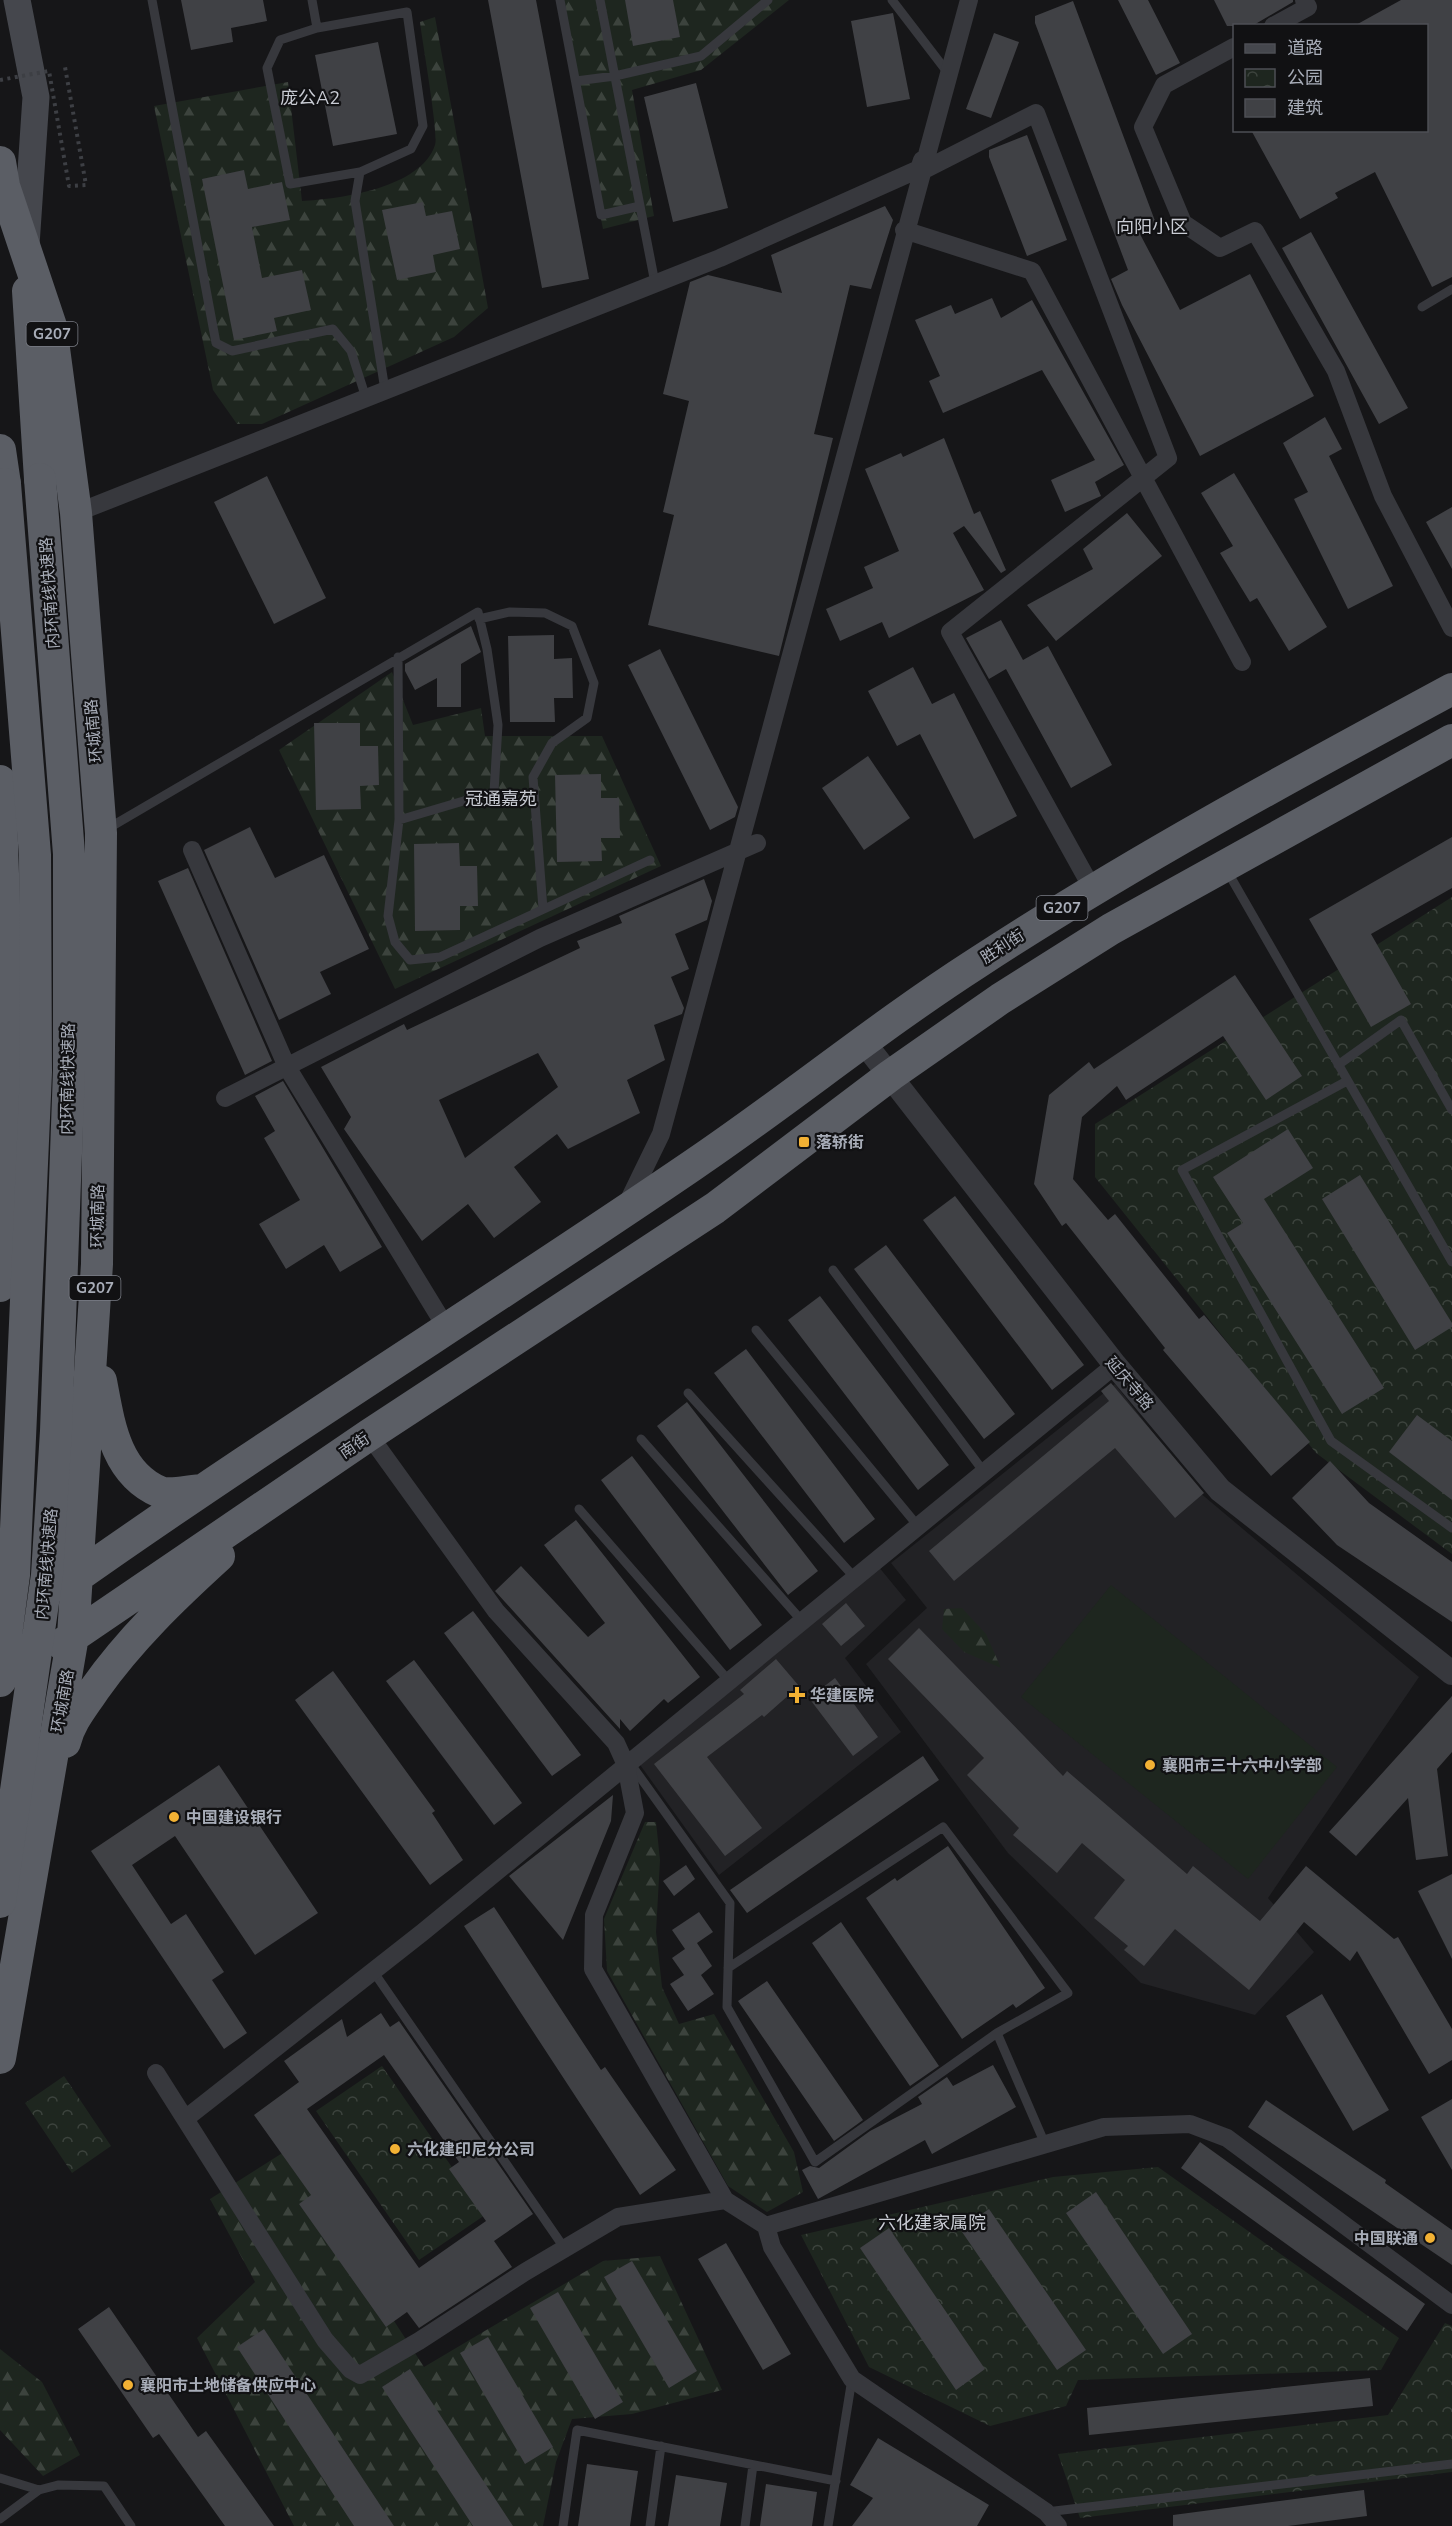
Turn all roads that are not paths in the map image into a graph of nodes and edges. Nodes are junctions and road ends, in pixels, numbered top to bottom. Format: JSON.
{"nodes":[{"id":1,"x":17,"y":0,"type":"edge"},
{"id":2,"x":152,"y":0,"type":"edge"},
{"id":3,"x":312,"y":0,"type":"edge"},
{"id":4,"x":560,"y":0,"type":"edge"},
{"id":5,"x":600,"y":0,"type":"edge"},
{"id":6,"x":768,"y":0,"type":"edge"},
{"id":7,"x":892,"y":0,"type":"edge"},
{"id":8,"x":969,"y":0,"type":"edge"},
{"id":9,"x":1305,"y":0,"type":"edge"},
{"id":10,"x":1278,"y":24,"type":"edge"},
{"id":11,"x":317,"y":28,"type":"junction"},
{"id":12,"x":1233,"y":48,"type":"edge"},
{"id":13,"x":950,"y":75,"type":"junction"},
{"id":14,"x":615,"y":76,"type":"junction"},
{"id":15,"x":576,"y":81,"type":"junction"},
{"id":16,"x":927,"y":144,"type":"junction"},
{"id":17,"x":0,"y":162,"type":"edge"},
{"id":18,"x":360,"y":172,"type":"junction"},
{"id":19,"x":920,"y":172,"type":"junction"},
{"id":20,"x":640,"y":206,"type":"junction"},
{"id":21,"x":904,"y":230,"type":"junction"},
{"id":22,"x":26,"y":252,"type":"junction"},
{"id":23,"x":655,"y":283,"type":"junction"},
{"id":24,"x":1452,"y":289,"type":"edge"},
{"id":25,"x":1422,"y":307,"type":"dead end"},
{"id":26,"x":385,"y":390,"type":"junction"},
{"id":27,"x":366,"y":398,"type":"junction"},
{"id":28,"x":0,"y":450,"type":"edge"},
{"id":29,"x":1143,"y":478,"type":"junction"},
{"id":30,"x":76,"y":513,"type":"junction"},
{"id":31,"x":479,"y":619,"type":"junction"},
{"id":32,"x":1452,"y":628,"type":"edge"},
{"id":33,"x":398,"y":657,"type":"junction"},
{"id":34,"x":1242,"y":662,"type":"dead end"},
{"id":35,"x":1452,"y":689,"type":"edge"},
{"id":36,"x":1452,"y":740,"type":"edge"},
{"id":37,"x":0,"y":781,"type":"edge"},
{"id":38,"x":399,"y":820,"type":"junction"},
{"id":39,"x":101,"y":832,"type":"junction"},
{"id":40,"x":757,"y":843,"type":"dead end"},
{"id":41,"x":192,"y":850,"type":"dead end"},
{"id":42,"x":736,"y":853,"type":"junction"},
{"id":43,"x":650,"y":860,"type":"dead end"},
{"id":44,"x":1224,"y":866,"type":"junction"},
{"id":45,"x":1092,"y":888,"type":"junction"},
{"id":46,"x":543,"y":909,"type":"junction"},
{"id":47,"x":862,"y":1040,"type":"junction"},
{"id":48,"x":1338,"y":1065,"type":"junction"},
{"id":49,"x":287,"y":1067,"type":"junction"},
{"id":50,"x":891,"y":1076,"type":"junction"},
{"id":51,"x":1347,"y":1081,"type":"junction"},
{"id":52,"x":225,"y":1098,"type":"dead end"},
{"id":53,"x":1452,"y":1110,"type":"edge"},
{"id":54,"x":623,"y":1211,"type":"junction"},
{"id":55,"x":1452,"y":1262,"type":"edge"},
{"id":56,"x":833,"y":1270,"type":"dead end"},
{"id":57,"x":0,"y":1286,"type":"edge"},
{"id":58,"x":447,"y":1329,"type":"junction"},
{"id":59,"x":756,"y":1330,"type":"dead end"},
{"id":60,"x":92,"y":1334,"type":"junction"},
{"id":61,"x":1114,"y":1365,"type":"junction"},
{"id":62,"x":688,"y":1393,"type":"dead end"},
{"id":63,"x":369,"y":1435,"type":"junction"},
{"id":64,"x":641,"y":1438,"type":"dead end"},
{"id":65,"x":984,"y":1472,"type":"junction"},
{"id":66,"x":304,"y":1479,"type":"junction"},
{"id":67,"x":203,"y":1490,"type":"junction"},
{"id":68,"x":579,"y":1509,"type":"dead end"},
{"id":69,"x":918,"y":1526,"type":"junction"},
{"id":70,"x":1452,"y":1528,"type":"edge"},
{"id":71,"x":77,"y":1577,"type":"junction"},
{"id":72,"x":855,"y":1578,"type":"junction"},
{"id":73,"x":802,"y":1621,"type":"junction"},
{"id":74,"x":0,"y":1631,"type":"edge"},
{"id":75,"x":73,"y":1636,"type":"junction"},
{"id":76,"x":1452,"y":1672,"type":"edge"},
{"id":77,"x":0,"y":1681,"type":"edge"},
{"id":78,"x":729,"y":1681,"type":"junction"},
{"id":79,"x":0,"y":1692,"type":"edge"},
{"id":80,"x":628,"y":1763,"type":"junction"},
{"id":81,"x":34,"y":1865,"type":"junction"},
{"id":82,"x":0,"y":1902,"type":"edge"},
{"id":83,"x":728,"y":1968,"type":"junction"},
{"id":84,"x":373,"y":1971,"type":"junction"},
{"id":85,"x":997,"y":2033,"type":"junction"},
{"id":86,"x":0,"y":2058,"type":"edge"},
{"id":87,"x":156,"y":2073,"type":"dead end"},
{"id":88,"x":185,"y":2119,"type":"junction"},
{"id":89,"x":1045,"y":2144,"type":"junction"},
{"id":90,"x":725,"y":2200,"type":"junction"},
{"id":91,"x":766,"y":2226,"type":"junction"},
{"id":92,"x":565,"y":2249,"type":"junction"},
{"id":93,"x":1452,"y":2306,"type":"edge"},
{"id":94,"x":852,"y":2379,"type":"junction"},
{"id":95,"x":661,"y":2446,"type":"junction"},
{"id":96,"x":1452,"y":2464,"type":"edge"},
{"id":97,"x":753,"y":2465,"type":"junction"},
{"id":98,"x":0,"y":2478,"type":"edge"},
{"id":99,"x":836,"y":2481,"type":"junction"},
{"id":100,"x":39,"y":2490,"type":"junction"},
{"id":101,"x":0,"y":2519,"type":"edge"},
{"id":102,"x":1052,"y":2519,"type":"edge"},
{"id":103,"x":131,"y":2526,"type":"edge"},
{"id":104,"x":563,"y":2526,"type":"edge"},
{"id":105,"x":650,"y":2526,"type":"edge"},
{"id":106,"x":745,"y":2526,"type":"edge"},
{"id":107,"x":828,"y":2526,"type":"edge"}],
"edges":[{"from":1,"to":22,"type":"main road"},
{"from":2,"to":27,"type":"lane"},
{"from":3,"to":11,"type":"lane"},
{"from":4,"to":15,"type":"lane"},
{"from":5,"to":14,"type":"lane"},
{"from":6,"to":14,"type":"lane"},
{"from":7,"to":13,"type":"lane"},
{"from":8,"to":13,"type":"street"},
{"from":9,"to":10,"type":"street"},
{"from":11,"to":18,"type":"lane"},
{"from":11,"to":18,"type":"lane"},
{"from":12,"to":32,"type":"street"},
{"from":13,"to":16,"type":"street"},
{"from":14,"to":15,"type":"lane"},
{"from":14,"to":20,"type":"lane"},
{"from":15,"to":20,"type":"lane"},
{"from":16,"to":19,"type":"street"},
{"from":16,"to":23,"type":"street"},
{"from":17,"to":22,"type":"highway","name":"内环南线快速路","number":"G207"},
{"from":18,"to":26,"type":"lane"},
{"from":19,"to":21,"type":"street"},
{"from":19,"to":29,"type":"street"},
{"from":20,"to":23,"type":"lane"},
{"from":21,"to":29,"type":"street"},
{"from":21,"to":42,"type":"street"},
{"from":22,"to":30,"type":"highway","name":"内环南线快速路","number":"G207"},
{"from":22,"to":82,"type":"highway","name":"内环南线快速路","number":"G207","bridge":true},
{"from":23,"to":26,"type":"street"},
{"from":24,"to":25,"type":"lane"},
{"from":26,"to":27,"type":"street"},
{"from":27,"to":30,"type":"street"},
{"from":28,"to":77,"type":"highway","name":"内环南线快速路","bridge":true},
{"from":29,"to":34,"type":"street"},
{"from":29,"to":45,"type":"street"},
{"from":30,"to":39,"type":"highway","name":"环城南路","number":"G207"},
{"from":31,"to":33,"type":"lane"},
{"from":31,"to":38,"type":"lane"},
{"from":31,"to":46,"type":"lane"},
{"from":33,"to":38,"type":"lane"},
{"from":33,"to":39,"type":"lane"},
{"from":35,"to":45,"type":"highway","name":"胜利街","number":"G207"},
{"from":36,"to":44,"type":"highway","name":"南街"},
{"from":37,"to":57,"type":"highway"},
{"from":38,"to":46,"type":"lane"},
{"from":39,"to":60,"type":"highway","name":"环城南路","number":"G207"},
{"from":40,"to":42,"type":"street"},
{"from":41,"to":49,"type":"street"},
{"from":42,"to":49,"type":"street"},
{"from":42,"to":54,"type":"street"},
{"from":43,"to":46,"type":"lane"},
{"from":44,"to":48,"type":"lane"},
{"from":44,"to":50,"type":"highway","name":"南街"},
{"from":45,"to":47,"type":"highway","name":"胜利街","number":"G207"},
{"from":47,"to":50,"type":"street","name":"延庆寺路"},
{"from":47,"to":54,"type":"highway","name":"胜利街","number":"G207"},
{"from":48,"to":51,"type":"lane"},
{"from":48,"to":53,"type":"lane"},
{"from":49,"to":52,"type":"street"},
{"from":49,"to":58,"type":"street"},
{"from":50,"to":61,"type":"street","name":"延庆寺路"},
{"from":50,"to":63,"type":"highway","name":"南街"},
{"from":51,"to":55,"type":"lane"},
{"from":51,"to":70,"type":"lane"},
{"from":54,"to":58,"type":"highway","number":"G207"},
{"from":56,"to":65,"type":"lane"},
{"from":58,"to":67,"type":"highway","number":"G207"},
{"from":59,"to":69,"type":"lane"},
{"from":60,"to":67,"type":"highway"},
{"from":60,"to":71,"type":"highway","name":"环城南路","number":"G207"},
{"from":61,"to":65,"type":"street"},
{"from":61,"to":76,"type":"street","name":"延庆寺路"},
{"from":62,"to":72,"type":"lane"},
{"from":63,"to":66,"type":"highway","name":"南街"},
{"from":63,"to":80,"type":"street"},
{"from":64,"to":73,"type":"lane"},
{"from":65,"to":69,"type":"street"},
{"from":66,"to":75,"type":"highway","name":"南街"},
{"from":66,"to":81,"type":"highway"},
{"from":67,"to":71,"type":"highway","number":"G207"},
{"from":68,"to":78,"type":"lane"},
{"from":69,"to":72,"type":"street"},
{"from":71,"to":74,"type":"highway","number":"G207"},
{"from":71,"to":75,"type":"highway","name":"环城南路","number":"G207"},
{"from":72,"to":73,"type":"street"},
{"from":73,"to":78,"type":"street"},
{"from":75,"to":79,"type":"highway","name":"南街"},
{"from":75,"to":81,"type":"highway","name":"环城南路","number":"G207"},
{"from":78,"to":80,"type":"street"},
{"from":80,"to":83,"type":"lane"},
{"from":80,"to":84,"type":"street"},
{"from":80,"to":90,"type":"street"},
{"from":81,"to":86,"type":"highway","name":"环城南路","number":"G207"},
{"from":83,"to":85,"type":"lane"},
{"from":83,"to":85,"type":"lane"},
{"from":84,"to":88,"type":"street"},
{"from":84,"to":92,"type":"lane"},
{"from":85,"to":89,"type":"lane"},
{"from":87,"to":88,"type":"street"},
{"from":88,"to":92,"type":"street"},
{"from":89,"to":91,"type":"street"},
{"from":89,"to":93,"type":"street"},
{"from":90,"to":91,"type":"street"},
{"from":90,"to":92,"type":"street"},
{"from":91,"to":94,"type":"street"},
{"from":94,"to":99,"type":"lane"},
{"from":94,"to":102,"type":"street"},
{"from":95,"to":97,"type":"lane"},
{"from":95,"to":104,"type":"lane"},
{"from":95,"to":105,"type":"lane"},
{"from":96,"to":102,"type":"lane"},
{"from":97,"to":99,"type":"lane"},
{"from":97,"to":106,"type":"lane"},
{"from":98,"to":100,"type":"lane"},
{"from":99,"to":107,"type":"lane"},
{"from":100,"to":101,"type":"lane"},
{"from":100,"to":103,"type":"lane"}]}
